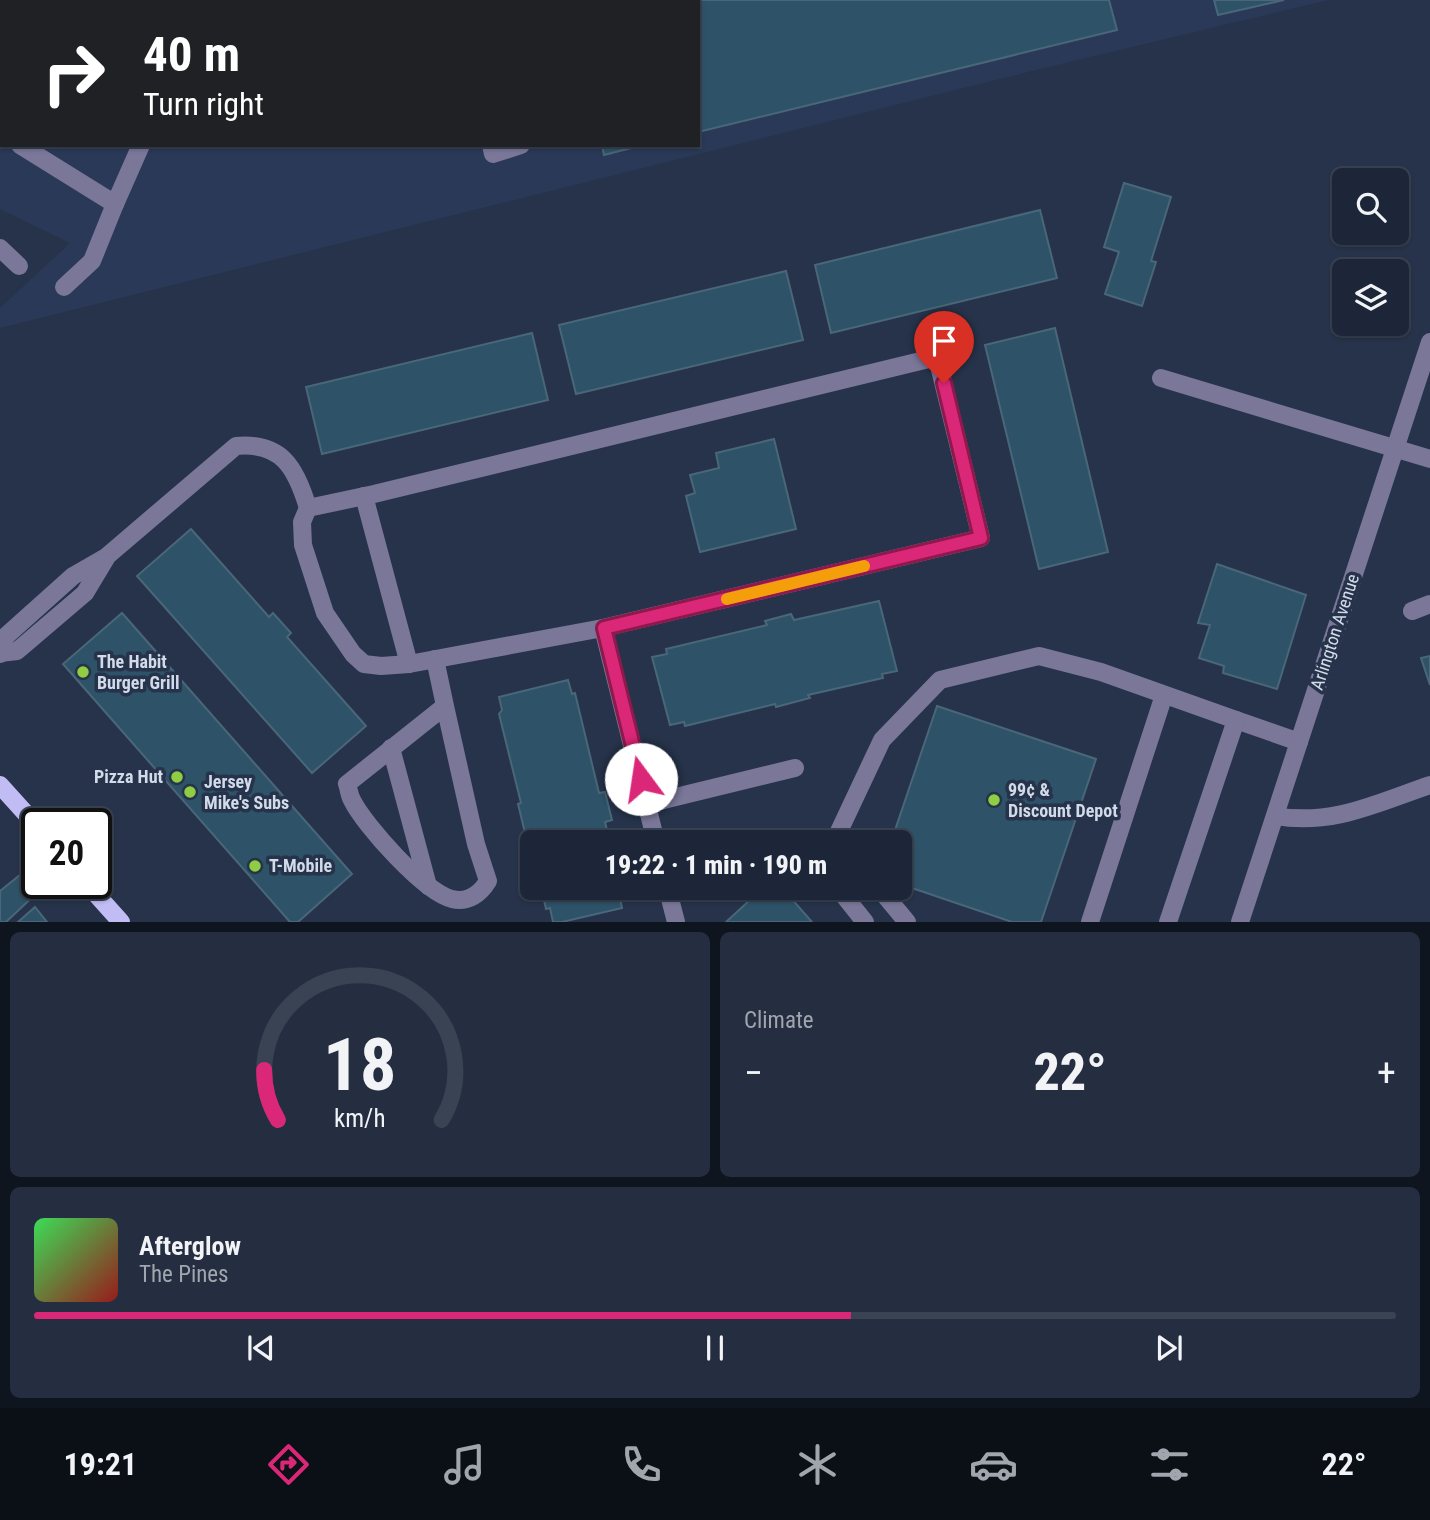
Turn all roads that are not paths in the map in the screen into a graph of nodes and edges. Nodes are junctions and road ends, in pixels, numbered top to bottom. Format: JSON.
{"nodes":[{"id":1,"x":23,"y":147,"type":"edge"},
{"id":2,"x":140,"y":147,"type":"edge"},
{"id":3,"x":491,"y":147,"type":"edge"},
{"id":4,"x":516,"y":147,"type":"edge"},
{"id":5,"x":115,"y":204,"type":"junction"},
{"id":6,"x":0,"y":248,"type":"edge"},
{"id":7,"x":19,"y":266,"type":"dead end"},
{"id":8,"x":64,"y":287,"type":"dead end"},
{"id":9,"x":1430,"y":342,"type":"edge"},
{"id":10,"x":1161,"y":378,"type":"dead end"},
{"id":11,"x":1395,"y":448,"type":"junction"},
{"id":12,"x":1430,"y":459,"type":"edge"},
{"id":13,"x":364,"y":496,"type":"junction"},
{"id":14,"x":307,"y":508,"type":"junction"},
{"id":15,"x":1430,"y":604,"type":"edge"},
{"id":16,"x":1412,"y":611,"type":"dead end"},
{"id":17,"x":604,"y":628,"type":"junction"},
{"id":18,"x":0,"y":653,"type":"edge"},
{"id":19,"x":435,"y":659,"type":"junction"},
{"id":20,"x":409,"y":664,"type":"junction"},
{"id":21,"x":1164,"y":695,"type":"junction"},
{"id":22,"x":445,"y":706,"type":"junction"},
{"id":23,"x":1236,"y":720,"type":"junction"},
{"id":24,"x":1300,"y":742,"type":"junction"},
{"id":25,"x":391,"y":748,"type":"junction"},
{"id":26,"x":795,"y":768,"type":"dead end"},
{"id":27,"x":0,"y":785,"type":"edge"},
{"id":28,"x":1430,"y":785,"type":"edge"},
{"id":29,"x":647,"y":804,"type":"junction"},
{"id":30,"x":21,"y":808,"type":"edge"},
{"id":31,"x":1275,"y":816,"type":"junction"},
{"id":32,"x":653,"y":830,"type":"edge"},
{"id":33,"x":841,"y":830,"type":"edge"},
{"id":34,"x":428,"y":886,"type":"junction"},
{"id":35,"x":101,"y":899,"type":"edge"},
{"id":36,"x":670,"y":900,"type":"edge"},
{"id":37,"x":847,"y":900,"type":"edge"},
{"id":38,"x":889,"y":900,"type":"edge"},
{"id":39,"x":121,"y":922,"type":"edge"},
{"id":40,"x":676,"y":922,"type":"edge"},
{"id":41,"x":864,"y":922,"type":"edge"},
{"id":42,"x":907,"y":922,"type":"edge"},
{"id":43,"x":1090,"y":922,"type":"edge"},
{"id":44,"x":1168,"y":922,"type":"edge"},
{"id":45,"x":1240,"y":922,"type":"edge"}],
"edges":[{"from":1,"to":5,"type":"street"},
{"from":2,"to":5,"type":"street"},
{"from":3,"to":4,"type":"street"},
{"from":5,"to":8,"type":"street"},
{"from":6,"to":7,"type":"street"},
{"from":9,"to":11,"type":"street","name":"Arlington Avenue"},
{"from":10,"to":11,"type":"street"},
{"from":11,"to":12,"type":"street"},
{"from":11,"to":24,"type":"street","name":"Arlington Avenue"},
{"from":13,"to":14,"type":"street"},
{"from":13,"to":17,"type":"street"},
{"from":13,"to":20,"type":"street"},
{"from":14,"to":18,"type":"street"},
{"from":14,"to":20,"type":"street"},
{"from":15,"to":16,"type":"street"},
{"from":17,"to":19,"type":"street"},
{"from":17,"to":29,"type":"street"},
{"from":19,"to":20,"type":"street"},
{"from":19,"to":22,"type":"street"},
{"from":21,"to":23,"type":"street"},
{"from":21,"to":33,"type":"street"},
{"from":21,"to":43,"type":"street"},
{"from":22,"to":25,"type":"street"},
{"from":22,"to":34,"type":"street"},
{"from":23,"to":24,"type":"street"},
{"from":23,"to":44,"type":"street"},
{"from":24,"to":31,"type":"street","name":"Arlington Avenue"},
{"from":25,"to":34,"type":"street"},
{"from":25,"to":34,"type":"street"},
{"from":26,"to":29,"type":"street"},
{"from":27,"to":30,"type":"main road"},
{"from":28,"to":31,"type":"street"},
{"from":29,"to":32,"type":"street"},
{"from":31,"to":45,"type":"street","name":"Arlington Avenue"},
{"from":35,"to":39,"type":"main road"},
{"from":36,"to":40,"type":"street"},
{"from":37,"to":41,"type":"street"},
{"from":38,"to":42,"type":"street"}]}
